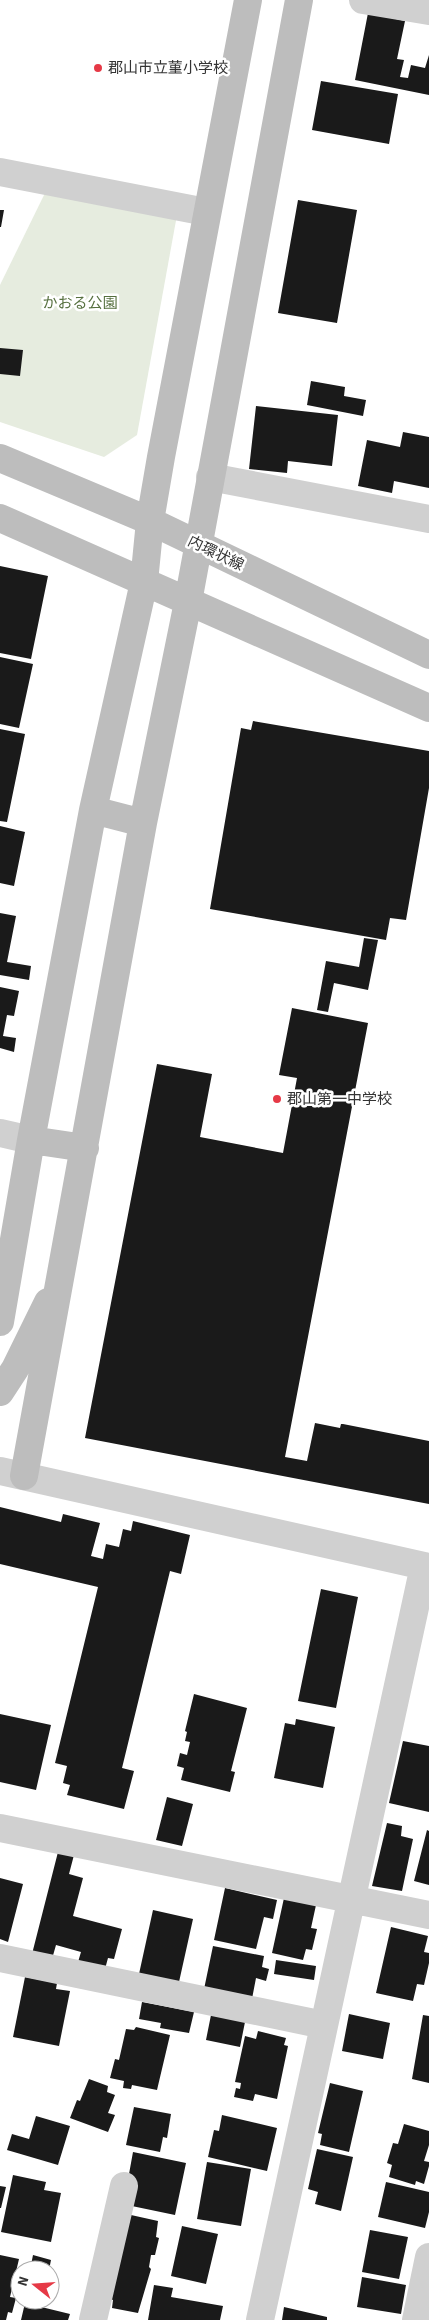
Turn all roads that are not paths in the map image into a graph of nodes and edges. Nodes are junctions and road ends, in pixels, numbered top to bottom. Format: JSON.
{"nodes":[{"id":1,"x":248,"y":0,"type":"edge"},
{"id":2,"x":299,"y":0,"type":"edge"},
{"id":3,"x":364,"y":0,"type":"edge"},
{"id":4,"x":429,"y":11,"type":"edge"},
{"id":5,"x":0,"y":172,"type":"edge"},
{"id":6,"x":206,"y":212,"type":"junction"},
{"id":7,"x":0,"y":458,"type":"edge"},
{"id":8,"x":210,"y":477,"type":"junction"},
{"id":9,"x":0,"y":518,"type":"edge"},
{"id":10,"x":429,"y":518,"type":"edge"},
{"id":11,"x":150,"y":521,"type":"junction"},
{"id":12,"x":198,"y":544,"type":"junction"},
{"id":13,"x":144,"y":582,"type":"junction"},
{"id":14,"x":188,"y":602,"type":"junction"},
{"id":15,"x":429,"y":655,"type":"edge"},
{"id":16,"x":429,"y":708,"type":"edge"},
{"id":17,"x":93,"y":810,"type":"junction"},
{"id":18,"x":143,"y":823,"type":"junction"},
{"id":19,"x":0,"y":1133,"type":"edge"},
{"id":20,"x":31,"y":1140,"type":"junction"},
{"id":21,"x":85,"y":1148,"type":"junction"},
{"id":22,"x":58,"y":1293,"type":"junction"},
{"id":23,"x":0,"y":1322,"type":"edge"},
{"id":24,"x":0,"y":1392,"type":"edge"},
{"id":25,"x":12,"y":1474,"type":"edge"},
{"id":26,"x":426,"y":1567,"type":"edge"},
{"id":27,"x":0,"y":1828,"type":"edge"},
{"id":28,"x":351,"y":1900,"type":"junction"},
{"id":29,"x":429,"y":1915,"type":"edge"},
{"id":30,"x":0,"y":1958,"type":"edge"},
{"id":31,"x":324,"y":2025,"type":"junction"},
{"id":32,"x":124,"y":2186,"type":"dead end"},
{"id":33,"x":429,"y":2257,"type":"edge"},
{"id":34,"x":93,"y":2320,"type":"edge"},
{"id":35,"x":260,"y":2320,"type":"edge"},
{"id":36,"x":416,"y":2320,"type":"edge"}],
"edges":[{"from":1,"to":6,"type":"street"},
{"from":2,"to":8,"type":"street"},
{"from":3,"to":4,"type":"street"},
{"from":5,"to":6,"type":"street"},
{"from":6,"to":11,"type":"street"},
{"from":7,"to":11,"type":"street","name":"内環状線"},
{"from":8,"to":10,"type":"street"},
{"from":8,"to":12,"type":"street"},
{"from":9,"to":13,"type":"street"},
{"from":11,"to":12,"type":"street","name":"内環状線"},
{"from":11,"to":13,"type":"street"},
{"from":12,"to":14,"type":"street"},
{"from":12,"to":15,"type":"street","name":"内環状線"},
{"from":13,"to":14,"type":"street"},
{"from":13,"to":17,"type":"street"},
{"from":14,"to":16,"type":"street"},
{"from":14,"to":18,"type":"street"},
{"from":17,"to":18,"type":"street"},
{"from":17,"to":20,"type":"street"},
{"from":18,"to":21,"type":"street"},
{"from":19,"to":20,"type":"street"},
{"from":20,"to":21,"type":"street"},
{"from":20,"to":23,"type":"street"},
{"from":21,"to":22,"type":"street"},
{"from":22,"to":24,"type":"street"},
{"from":22,"to":25,"type":"street"},
{"from":25,"to":26,"type":"street"},
{"from":26,"to":28,"type":"street"},
{"from":27,"to":28,"type":"street"},
{"from":28,"to":29,"type":"street"},
{"from":28,"to":31,"type":"street"},
{"from":30,"to":31,"type":"street"},
{"from":31,"to":35,"type":"street"},
{"from":32,"to":34,"type":"street"},
{"from":33,"to":36,"type":"street"}]}
